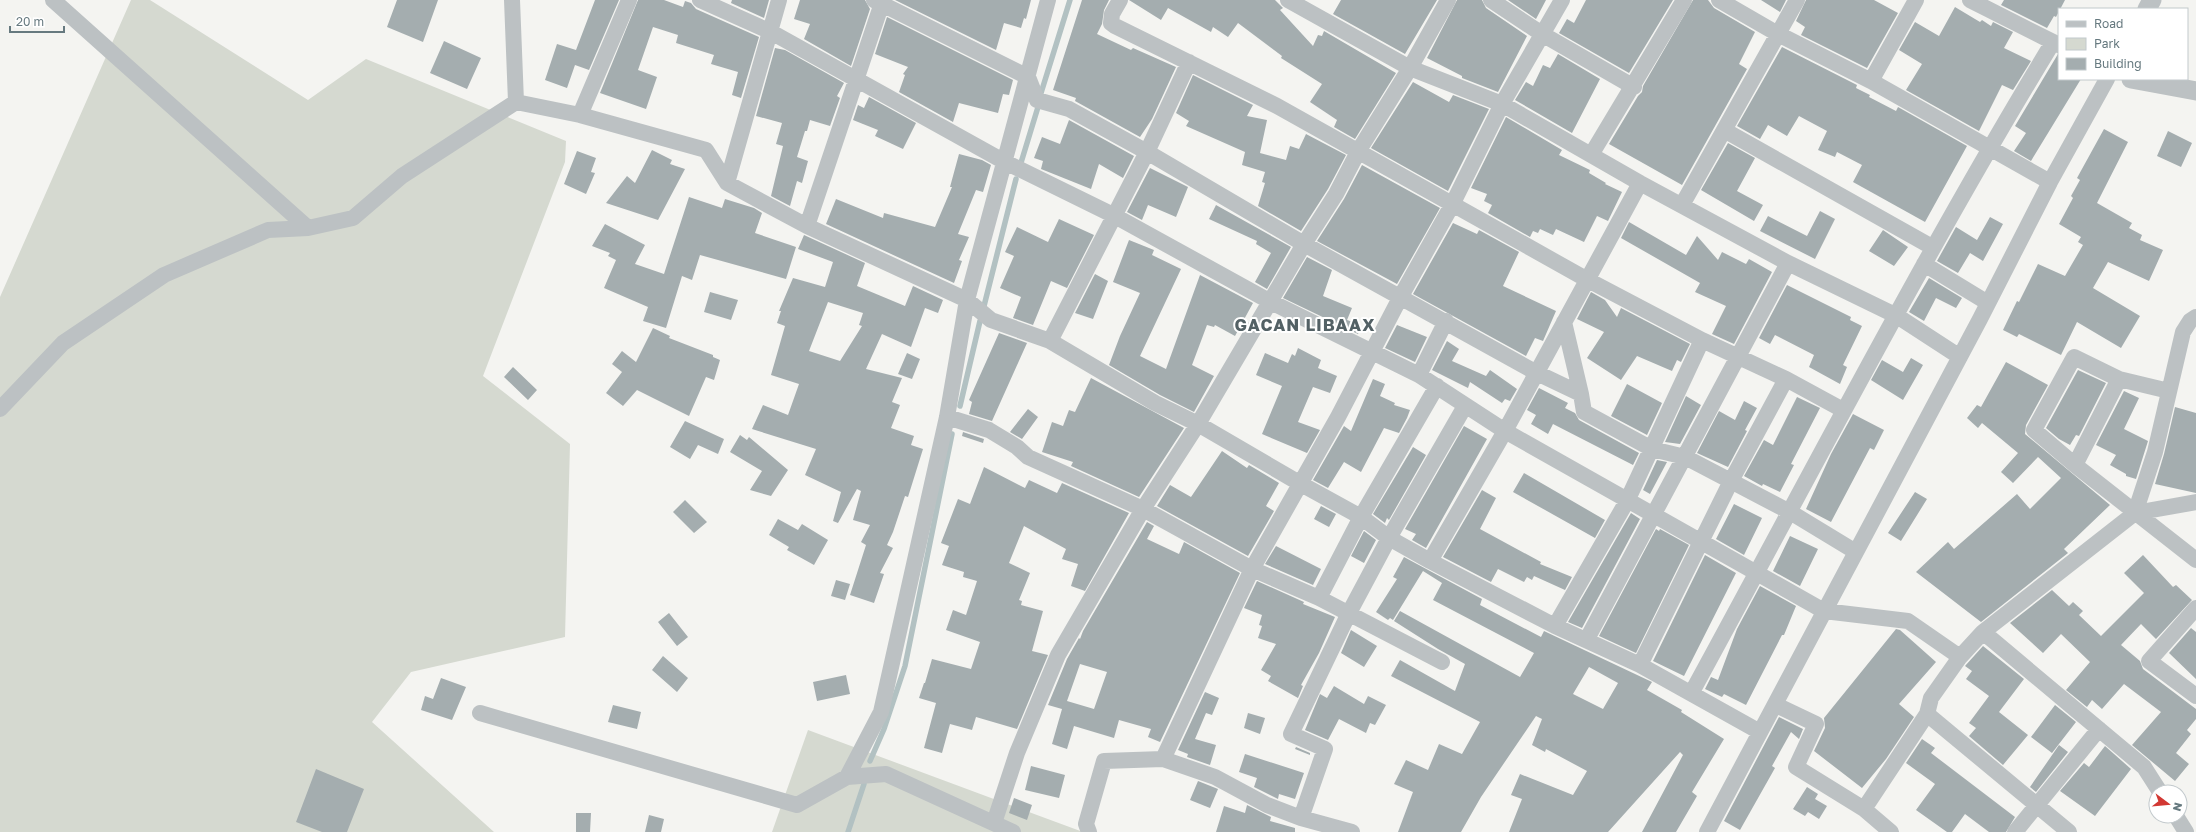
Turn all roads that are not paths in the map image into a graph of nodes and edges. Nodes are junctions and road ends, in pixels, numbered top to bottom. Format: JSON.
{"nodes":[{"id":1,"x":53,"y":0,"type":"edge"},
{"id":2,"x":512,"y":0,"type":"edge"},
{"id":3,"x":629,"y":0,"type":"edge"},
{"id":4,"x":700,"y":0,"type":"edge"},
{"id":5,"x":779,"y":0,"type":"edge"},
{"id":6,"x":1048,"y":0,"type":"edge"},
{"id":7,"x":1120,"y":0,"type":"edge"},
{"id":8,"x":1288,"y":0,"type":"edge"},
{"id":9,"x":1448,"y":0,"type":"edge"},
{"id":10,"x":1491,"y":0,"type":"edge"},
{"id":11,"x":1562,"y":0,"type":"edge"},
{"id":12,"x":1684,"y":0,"type":"edge"},
{"id":13,"x":1719,"y":0,"type":"edge"},
{"id":14,"x":1797,"y":0,"type":"edge"},
{"id":15,"x":1916,"y":0,"type":"edge"},
{"id":16,"x":1970,"y":0,"type":"edge"},
{"id":17,"x":879,"y":1,"type":"edge"},
{"id":18,"x":771,"y":32,"type":"junction"},
{"id":19,"x":1542,"y":34,"type":"junction"},
{"id":20,"x":1778,"y":34,"type":"junction"},
{"id":21,"x":2056,"y":44,"type":"edge"},
{"id":22,"x":1189,"y":62,"type":"junction"},
{"id":23,"x":1410,"y":68,"type":"junction"},
{"id":24,"x":1028,"y":77,"type":"junction"},
{"id":25,"x":856,"y":79,"type":"junction"},
{"id":26,"x":2106,"y":80,"type":"edge"},
{"id":27,"x":2136,"y":80,"type":"edge"},
{"id":28,"x":1871,"y":81,"type":"junction"},
{"id":29,"x":1634,"y":86,"type":"junction"},
{"id":30,"x":2196,"y":91,"type":"edge"},
{"id":31,"x":516,"y":102,"type":"junction"},
{"id":32,"x":1502,"y":104,"type":"junction"},
{"id":33,"x":580,"y":115,"type":"junction"},
{"id":34,"x":1724,"y":130,"type":"junction"},
{"id":35,"x":1989,"y":147,"type":"junction"},
{"id":36,"x":1359,"y":150,"type":"junction"},
{"id":37,"x":1147,"y":152,"type":"junction"},
{"id":38,"x":1591,"y":155,"type":"junction"},
{"id":39,"x":1005,"y":162,"type":"junction"},
{"id":40,"x":2050,"y":182,"type":"junction"},
{"id":41,"x":727,"y":183,"type":"junction"},
{"id":42,"x":1640,"y":183,"type":"junction"},
{"id":43,"x":1452,"y":205,"type":"junction"},
{"id":44,"x":1682,"y":205,"type":"junction"},
{"id":45,"x":1113,"y":215,"type":"junction"},
{"id":46,"x":807,"y":226,"type":"junction"},
{"id":47,"x":308,"y":228,"type":"junction"},
{"id":48,"x":1304,"y":244,"type":"junction"},
{"id":49,"x":1932,"y":247,"type":"junction"},
{"id":50,"x":1788,"y":263,"type":"junction"},
{"id":51,"x":1924,"y":264,"type":"junction"},
{"id":52,"x":1586,"y":279,"type":"junction"},
{"id":53,"x":1401,"y":296,"type":"junction"},
{"id":54,"x":967,"y":300,"type":"junction"},
{"id":55,"x":1271,"y":302,"type":"junction"},
{"id":56,"x":1988,"y":303,"type":"junction"},
{"id":57,"x":1897,"y":316,"type":"junction"},
{"id":58,"x":2196,"y":317,"type":"edge"},
{"id":59,"x":1446,"y":321,"type":"junction"},
{"id":60,"x":1564,"y":322,"type":"junction"},
{"id":61,"x":1702,"y":340,"type":"junction"},
{"id":62,"x":1050,"y":341,"type":"junction"},
{"id":63,"x":1372,"y":352,"type":"junction"},
{"id":64,"x":1738,"y":356,"type":"junction"},
{"id":65,"x":1960,"y":357,"type":"junction"},
{"id":66,"x":1537,"y":373,"type":"junction"},
{"id":67,"x":1418,"y":374,"type":"junction"},
{"id":68,"x":1786,"y":379,"type":"junction"},
{"id":69,"x":2119,"y":379,"type":"junction"},
{"id":70,"x":1437,"y":386,"type":"junction"},
{"id":71,"x":2169,"y":391,"type":"junction"},
{"id":72,"x":1581,"y":394,"type":"junction"},
{"id":73,"x":1465,"y":406,"type":"junction"},
{"id":74,"x":0,"y":409,"type":"edge"},
{"id":75,"x":1843,"y":410,"type":"junction"},
{"id":76,"x":947,"y":417,"type":"junction"},
{"id":77,"x":1198,"y":424,"type":"junction"},
{"id":78,"x":1505,"y":431,"type":"junction"},
{"id":79,"x":1652,"y":449,"type":"junction"},
{"id":80,"x":1685,"y":457,"type":"junction"},
{"id":81,"x":2074,"y":465,"type":"junction"},
{"id":82,"x":1731,"y":481,"type":"junction"},
{"id":83,"x":1300,"y":484,"type":"junction"},
{"id":84,"x":1627,"y":501,"type":"junction"},
{"id":85,"x":2196,"y":502,"type":"edge"},
{"id":86,"x":1143,"y":509,"type":"junction"},
{"id":87,"x":1790,"y":512,"type":"junction"},
{"id":88,"x":2135,"y":513,"type":"junction"},
{"id":89,"x":1653,"y":516,"type":"junction"},
{"id":90,"x":1360,"y":517,"type":"junction"},
{"id":91,"x":1389,"y":538,"type":"junction"},
{"id":92,"x":1700,"y":542,"type":"junction"},
{"id":93,"x":1856,"y":552,"type":"junction"},
{"id":94,"x":2196,"y":560,"type":"edge"},
{"id":95,"x":1430,"y":561,"type":"junction"},
{"id":96,"x":1252,"y":569,"type":"junction"},
{"id":97,"x":1757,"y":572,"type":"junction"},
{"id":98,"x":1319,"y":598,"type":"junction"},
{"id":99,"x":2196,"y":608,"type":"edge"},
{"id":100,"x":1824,"y":611,"type":"junction"},
{"id":101,"x":1349,"y":613,"type":"junction"},
{"id":102,"x":1555,"y":626,"type":"junction"},
{"id":103,"x":1983,"y":632,"type":"junction"},
{"id":104,"x":1588,"y":639,"type":"junction"},
{"id":105,"x":1960,"y":657,"type":"junction"},
{"id":106,"x":1442,"y":662,"type":"dead end"},
{"id":107,"x":1640,"y":665,"type":"junction"},
{"id":108,"x":1692,"y":692,"type":"junction"},
{"id":109,"x":2196,"y":696,"type":"edge"},
{"id":110,"x":1776,"y":705,"type":"junction"},
{"id":111,"x":480,"y":713,"type":"dead end"},
{"id":112,"x":1927,"y":714,"type":"junction"},
{"id":113,"x":2099,"y":729,"type":"junction"},
{"id":114,"x":1760,"y":732,"type":"junction"},
{"id":115,"x":1164,"y":759,"type":"junction"},
{"id":116,"x":847,"y":777,"type":"junction"},
{"id":117,"x":2155,"y":784,"type":"edge"},
{"id":118,"x":2036,"y":806,"type":"junction"},
{"id":119,"x":1864,"y":809,"type":"junction"},
{"id":120,"x":1300,"y":818,"type":"junction"},
{"id":121,"x":994,"y":823,"type":"junction"},
{"id":122,"x":1013,"y":832,"type":"edge"},
{"id":123,"x":1089,"y":832,"type":"edge"},
{"id":124,"x":1352,"y":832,"type":"edge"},
{"id":125,"x":1708,"y":832,"type":"edge"},
{"id":126,"x":1891,"y":832,"type":"edge"},
{"id":127,"x":2015,"y":832,"type":"edge"},
{"id":128,"x":2069,"y":832,"type":"edge"}],
"edges":[{"from":1,"to":47,"type":"street"},
{"from":2,"to":31,"type":"street"},
{"from":3,"to":33,"type":"street"},
{"from":4,"to":18,"type":"street"},
{"from":5,"to":18,"type":"street"},
{"from":6,"to":24,"type":"street"},
{"from":7,"to":22,"type":"street"},
{"from":8,"to":23,"type":"street"},
{"from":9,"to":23,"type":"street"},
{"from":10,"to":19,"type":"street"},
{"from":11,"to":19,"type":"street"},
{"from":12,"to":29,"type":"street"},
{"from":13,"to":20,"type":"street"},
{"from":14,"to":20,"type":"street"},
{"from":15,"to":28,"type":"street"},
{"from":16,"to":21,"type":"street"},
{"from":17,"to":24,"type":"street"},
{"from":17,"to":25,"type":"street"},
{"from":18,"to":25,"type":"street"},
{"from":18,"to":41,"type":"street"},
{"from":19,"to":29,"type":"street"},
{"from":19,"to":32,"type":"street"},
{"from":20,"to":28,"type":"street"},
{"from":20,"to":34,"type":"street"},
{"from":21,"to":35,"type":"street"},
{"from":22,"to":36,"type":"street"},
{"from":22,"to":37,"type":"street"},
{"from":23,"to":32,"type":"street"},
{"from":23,"to":36,"type":"street"},
{"from":24,"to":37,"type":"street"},
{"from":24,"to":39,"type":"street"},
{"from":25,"to":39,"type":"street"},
{"from":25,"to":46,"type":"street"},
{"from":26,"to":40,"type":"street"},
{"from":27,"to":30,"type":"street"},
{"from":28,"to":35,"type":"street"},
{"from":29,"to":38,"type":"street"},
{"from":31,"to":33,"type":"street"},
{"from":31,"to":47,"type":"street"},
{"from":32,"to":38,"type":"street"},
{"from":32,"to":43,"type":"street"},
{"from":33,"to":41,"type":"street"},
{"from":34,"to":44,"type":"street"},
{"from":34,"to":49,"type":"street"},
{"from":35,"to":40,"type":"street"},
{"from":35,"to":49,"type":"street"},
{"from":36,"to":43,"type":"street"},
{"from":36,"to":48,"type":"street"},
{"from":37,"to":45,"type":"street"},
{"from":37,"to":48,"type":"street"},
{"from":38,"to":42,"type":"street"},
{"from":39,"to":45,"type":"street"},
{"from":39,"to":54,"type":"street"},
{"from":40,"to":56,"type":"street"},
{"from":41,"to":46,"type":"street"},
{"from":42,"to":44,"type":"street"},
{"from":42,"to":52,"type":"street"},
{"from":43,"to":52,"type":"street"},
{"from":43,"to":53,"type":"street"},
{"from":44,"to":50,"type":"street"},
{"from":45,"to":55,"type":"street"},
{"from":45,"to":62,"type":"street"},
{"from":46,"to":54,"type":"street"},
{"from":47,"to":74,"type":"street"},
{"from":48,"to":53,"type":"street"},
{"from":48,"to":55,"type":"street"},
{"from":49,"to":51,"type":"street"},
{"from":50,"to":57,"type":"street"},
{"from":50,"to":64,"type":"street"},
{"from":51,"to":56,"type":"street"},
{"from":51,"to":57,"type":"street"},
{"from":52,"to":60,"type":"street"},
{"from":52,"to":61,"type":"street"},
{"from":53,"to":59,"type":"street"},
{"from":53,"to":63,"type":"street"},
{"from":54,"to":62,"type":"street"},
{"from":54,"to":76,"type":"street"},
{"from":55,"to":63,"type":"street"},
{"from":55,"to":77,"type":"street"},
{"from":56,"to":65,"type":"street"},
{"from":57,"to":65,"type":"street"},
{"from":57,"to":75,"type":"street"},
{"from":58,"to":71,"type":"street"},
{"from":59,"to":66,"type":"street"},
{"from":59,"to":67,"type":"street"},
{"from":60,"to":66,"type":"street"},
{"from":60,"to":72,"type":"street"},
{"from":61,"to":64,"type":"street"},
{"from":61,"to":79,"type":"street"},
{"from":62,"to":77,"type":"street"},
{"from":63,"to":67,"type":"street"},
{"from":63,"to":83,"type":"street"},
{"from":64,"to":68,"type":"street"},
{"from":64,"to":80,"type":"street"},
{"from":65,"to":93,"type":"street"},
{"from":66,"to":72,"type":"street"},
{"from":66,"to":78,"type":"street"},
{"from":67,"to":70,"type":"street"},
{"from":68,"to":75,"type":"street"},
{"from":68,"to":82,"type":"street"},
{"from":69,"to":71,"type":"street"},
{"from":69,"to":81,"type":"street"},
{"from":69,"to":81,"type":"street"},
{"from":70,"to":73,"type":"street"},
{"from":70,"to":90,"type":"street"},
{"from":71,"to":88,"type":"street"},
{"from":72,"to":79,"type":"street"},
{"from":73,"to":78,"type":"street"},
{"from":73,"to":91,"type":"street"},
{"from":75,"to":87,"type":"street"},
{"from":76,"to":86,"type":"street"},
{"from":76,"to":116,"type":"street"},
{"from":77,"to":83,"type":"street"},
{"from":77,"to":86,"type":"street"},
{"from":78,"to":84,"type":"street"},
{"from":78,"to":95,"type":"street"},
{"from":79,"to":80,"type":"street"},
{"from":79,"to":84,"type":"street"},
{"from":80,"to":82,"type":"street"},
{"from":80,"to":89,"type":"street"},
{"from":81,"to":88,"type":"street"},
{"from":82,"to":87,"type":"street"},
{"from":82,"to":92,"type":"street"},
{"from":83,"to":90,"type":"street"},
{"from":83,"to":96,"type":"street"},
{"from":84,"to":89,"type":"street"},
{"from":84,"to":102,"type":"street"},
{"from":85,"to":88,"type":"street"},
{"from":86,"to":96,"type":"street"},
{"from":86,"to":121,"type":"street"},
{"from":87,"to":93,"type":"street"},
{"from":87,"to":97,"type":"street"},
{"from":88,"to":94,"type":"street"},
{"from":88,"to":103,"type":"street"},
{"from":89,"to":92,"type":"street"},
{"from":89,"to":104,"type":"street"},
{"from":90,"to":91,"type":"street"},
{"from":90,"to":98,"type":"street"},
{"from":91,"to":95,"type":"street"},
{"from":91,"to":101,"type":"street"},
{"from":92,"to":97,"type":"street"},
{"from":92,"to":107,"type":"street"},
{"from":93,"to":100,"type":"street"},
{"from":95,"to":102,"type":"street"},
{"from":96,"to":98,"type":"street"},
{"from":96,"to":115,"type":"street"},
{"from":97,"to":100,"type":"street"},
{"from":97,"to":108,"type":"street"},
{"from":98,"to":101,"type":"street"},
{"from":99,"to":109,"type":"street"},
{"from":100,"to":105,"type":"street"},
{"from":100,"to":110,"type":"street"},
{"from":101,"to":106,"type":"street"},
{"from":101,"to":120,"type":"street"},
{"from":102,"to":104,"type":"street"},
{"from":103,"to":105,"type":"street"},
{"from":103,"to":113,"type":"street"},
{"from":104,"to":107,"type":"street"},
{"from":105,"to":112,"type":"street"},
{"from":107,"to":108,"type":"street"},
{"from":108,"to":114,"type":"street"},
{"from":110,"to":114,"type":"street"},
{"from":110,"to":119,"type":"street"},
{"from":111,"to":116,"type":"street"},
{"from":112,"to":118,"type":"street"},
{"from":112,"to":119,"type":"street"},
{"from":113,"to":117,"type":"street"},
{"from":113,"to":118,"type":"street"},
{"from":114,"to":125,"type":"street"},
{"from":115,"to":120,"type":"street"},
{"from":115,"to":123,"type":"street"},
{"from":116,"to":121,"type":"street"},
{"from":118,"to":127,"type":"street"},
{"from":118,"to":128,"type":"street"},
{"from":119,"to":126,"type":"street"},
{"from":120,"to":124,"type":"street"},
{"from":121,"to":122,"type":"street"}]}
